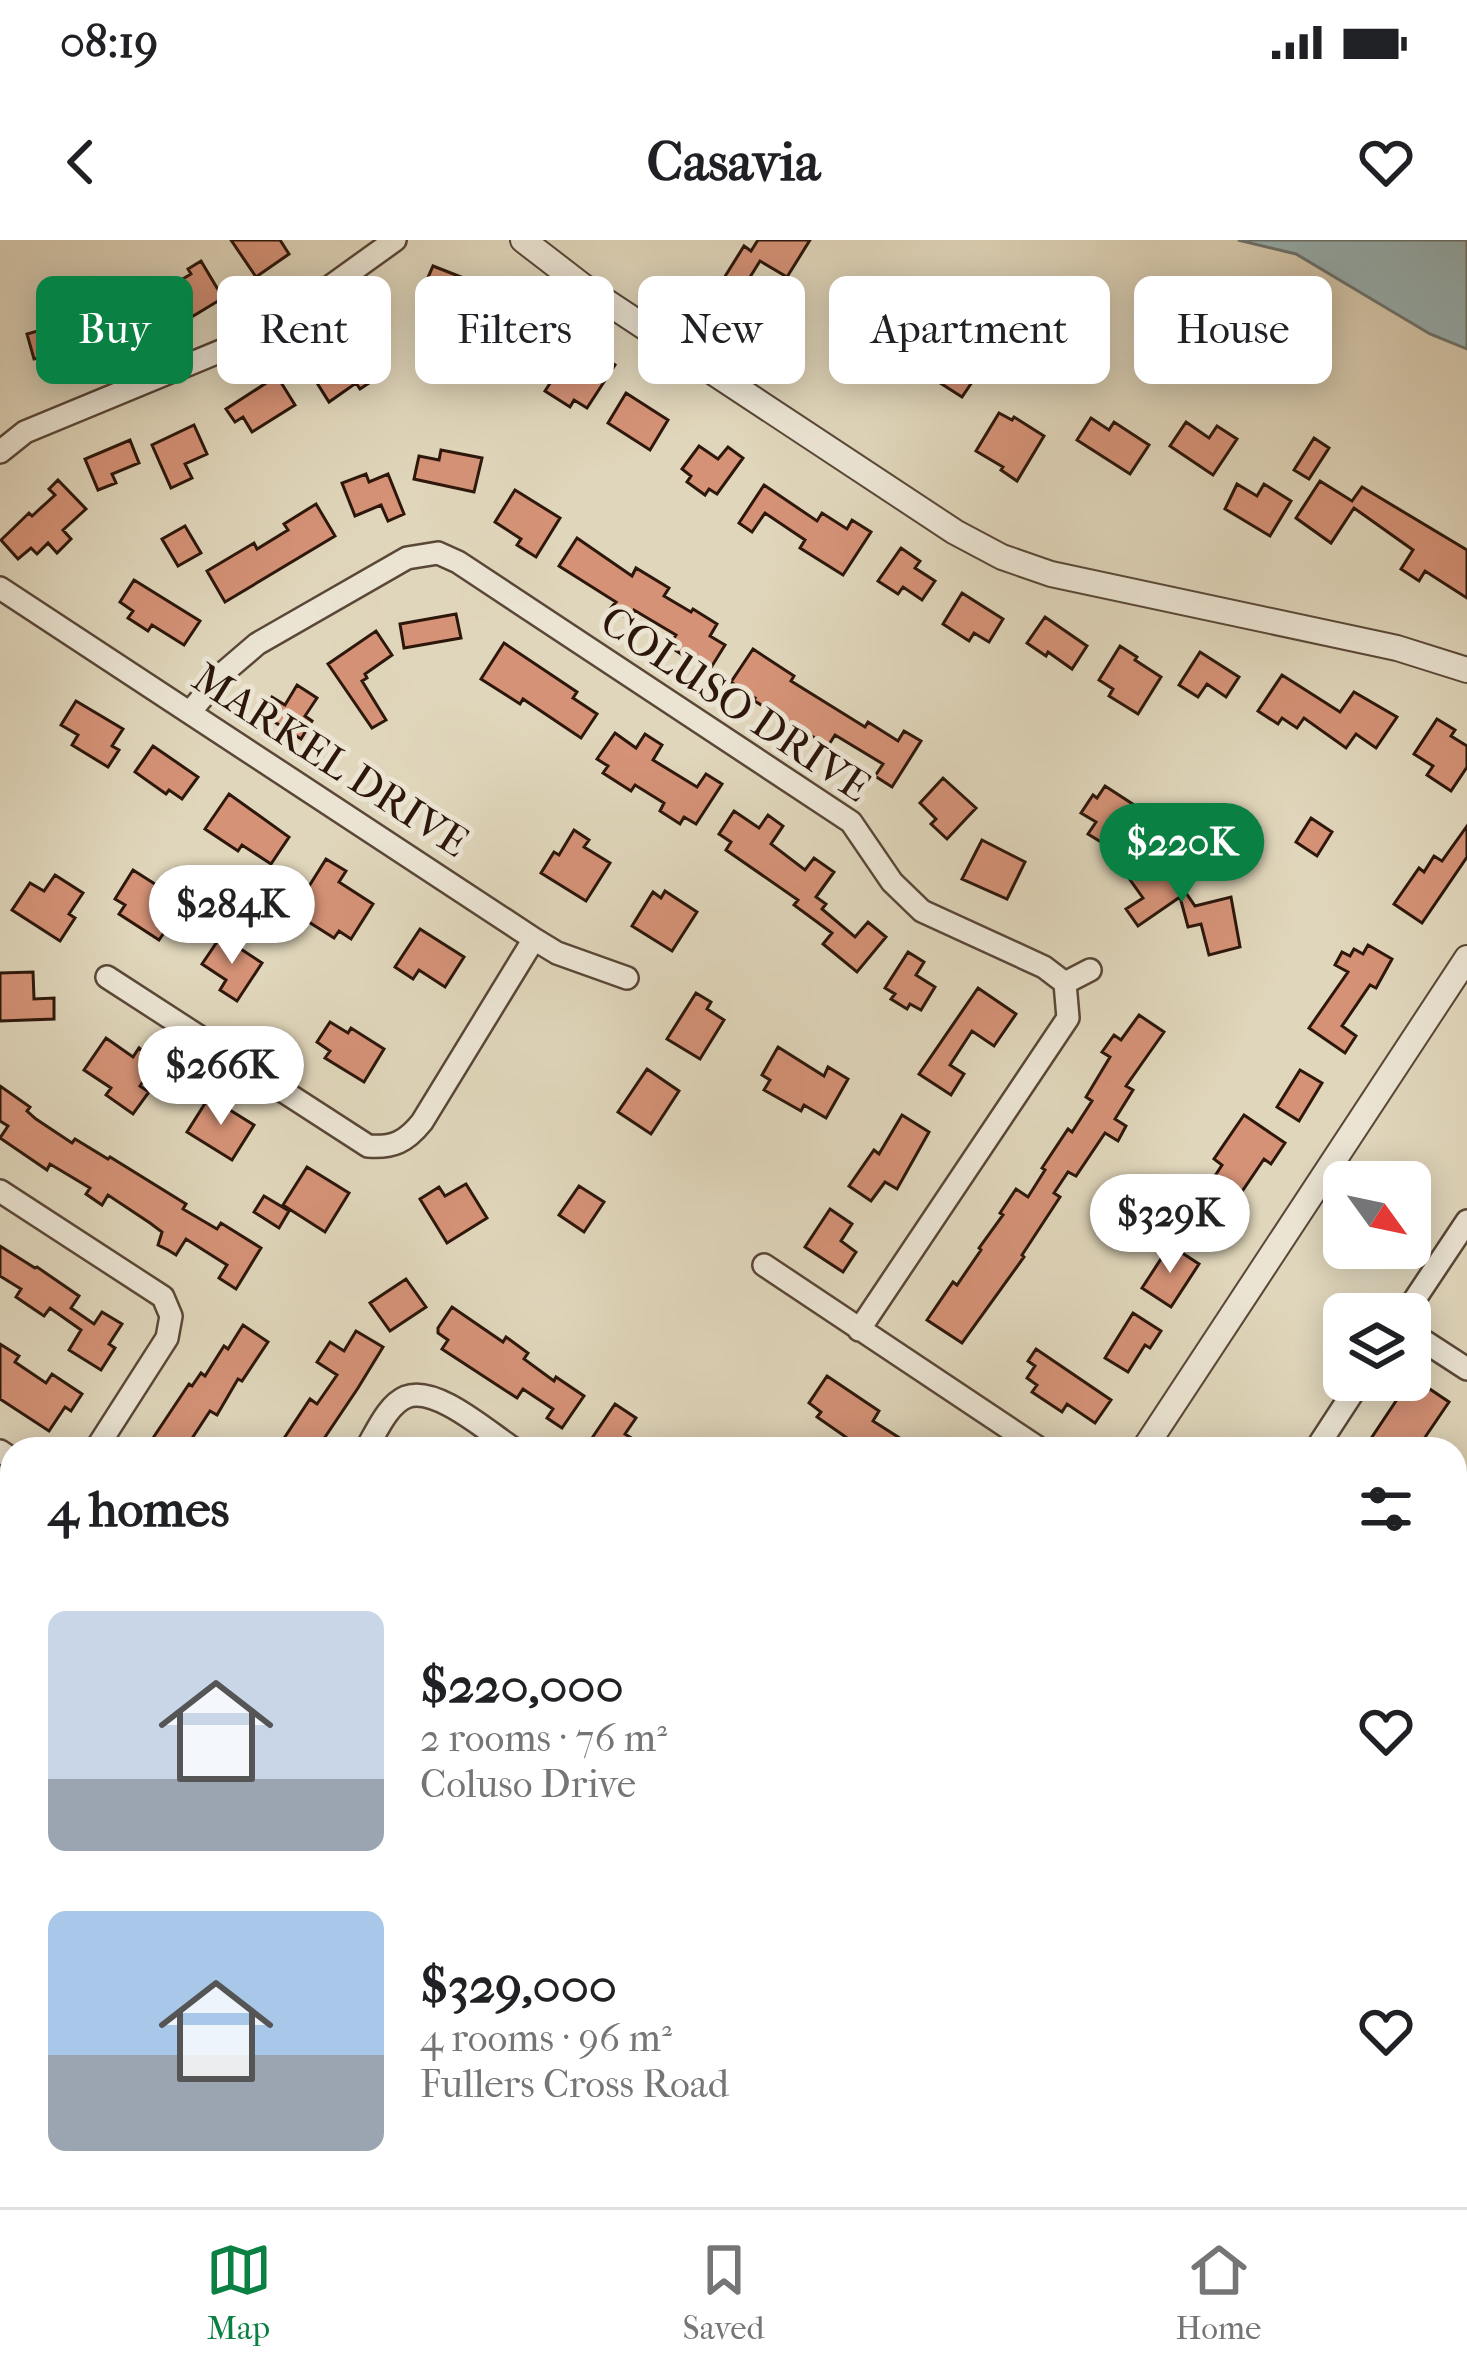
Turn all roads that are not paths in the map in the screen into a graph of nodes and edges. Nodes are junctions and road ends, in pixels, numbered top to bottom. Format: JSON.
{"nodes":[{"id":1,"x":395,"y":240,"type":"edge"},
{"id":2,"x":523,"y":240,"type":"edge"},
{"id":3,"x":0,"y":452,"type":"edge"},
{"id":4,"x":0,"y":588,"type":"edge"},
{"id":5,"x":1467,"y":670,"type":"edge"},
{"id":6,"x":190,"y":712,"type":"junction"},
{"id":7,"x":534,"y":939,"type":"junction"},
{"id":8,"x":1467,"y":958,"type":"edge"},
{"id":9,"x":1090,"y":970,"type":"dead end"},
{"id":10,"x":106,"y":977,"type":"dead end"},
{"id":11,"x":627,"y":978,"type":"dead end"},
{"id":12,"x":1065,"y":983,"type":"junction"},
{"id":13,"x":0,"y":1191,"type":"edge"},
{"id":14,"x":1467,"y":1221,"type":"edge"},
{"id":15,"x":764,"y":1265,"type":"dead end"},
{"id":16,"x":1419,"y":1293,"type":"edge"},
{"id":17,"x":859,"y":1330,"type":"junction"},
{"id":18,"x":1431,"y":1346,"type":"edge"},
{"id":19,"x":1467,"y":1369,"type":"edge"},
{"id":20,"x":1347,"y":1401,"type":"edge"},
{"id":21,"x":104,"y":1437,"type":"edge"},
{"id":22,"x":374,"y":1437,"type":"edge"},
{"id":23,"x":496,"y":1437,"type":"edge"},
{"id":24,"x":1022,"y":1437,"type":"edge"},
{"id":25,"x":1152,"y":1437,"type":"edge"},
{"id":26,"x":1324,"y":1437,"type":"edge"}],
"edges":[{"from":1,"to":3,"type":"street"},
{"from":2,"to":5,"type":"street"},
{"from":4,"to":6,"type":"street","name":"MARKEL DRIVE"},
{"from":6,"to":7,"type":"street","name":"MARKEL DRIVE"},
{"from":6,"to":12,"type":"street","name":"COLUSO DRIVE"},
{"from":7,"to":10,"type":"street"},
{"from":7,"to":11,"type":"street","name":"MARKEL DRIVE"},
{"from":8,"to":25,"type":"street"},
{"from":9,"to":12,"type":"street"},
{"from":12,"to":17,"type":"street"},
{"from":13,"to":21,"type":"street"},
{"from":14,"to":16,"type":"street"},
{"from":15,"to":17,"type":"street"},
{"from":17,"to":24,"type":"street"},
{"from":18,"to":19,"type":"street"},
{"from":20,"to":26,"type":"street"},
{"from":22,"to":23,"type":"street"}]}
